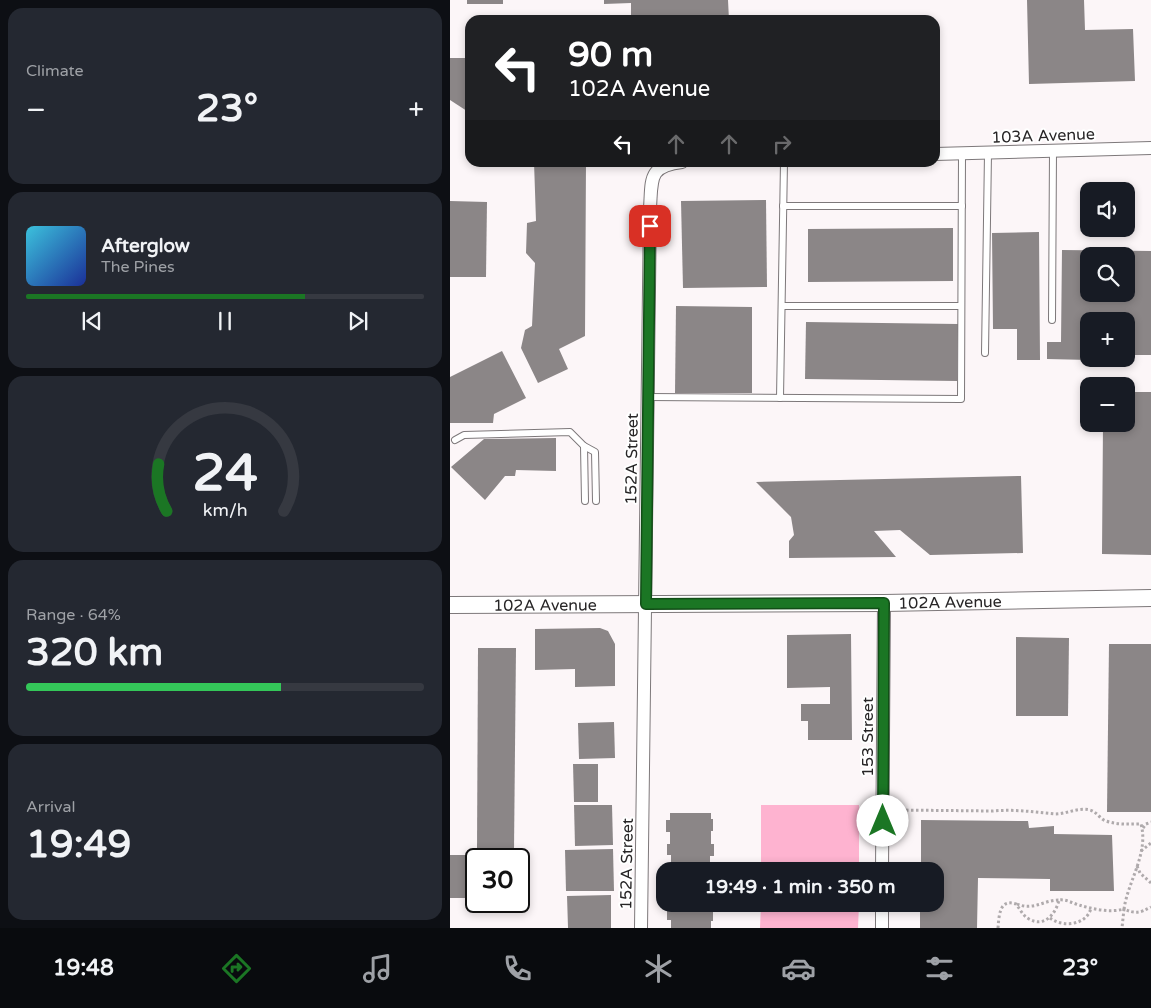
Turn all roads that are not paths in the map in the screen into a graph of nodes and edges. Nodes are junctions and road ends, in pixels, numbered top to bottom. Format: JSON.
{"nodes":[{"id":1,"x":1151,"y":148,"type":"edge"},
{"id":2,"x":1054,"y":151,"type":"junction"},
{"id":3,"x":988,"y":153,"type":"junction"},
{"id":4,"x":940,"y":154,"type":"edge"},
{"id":5,"x":962,"y":154,"type":"junction"},
{"id":6,"x":662,"y":167,"type":"edge"},
{"id":7,"x":784,"y":167,"type":"edge"},
{"id":8,"x":783,"y":206,"type":"junction"},
{"id":9,"x":962,"y":206,"type":"junction"},
{"id":10,"x":782,"y":306,"type":"junction"},
{"id":11,"x":962,"y":306,"type":"junction"},
{"id":12,"x":1052,"y":320,"type":"dead end"},
{"id":13,"x":985,"y":353,"type":"dead end"},
{"id":14,"x":648,"y":397,"type":"junction"},
{"id":15,"x":780,"y":398,"type":"junction"},
{"id":16,"x":455,"y":440,"type":"dead end"},
{"id":17,"x":584,"y":446,"type":"junction"},
{"id":18,"x":585,"y":501,"type":"dead end"},
{"id":19,"x":596,"y":501,"type":"dead end"},
{"id":20,"x":1151,"y":598,"type":"edge"},
{"id":21,"x":884,"y":603,"type":"junction"},
{"id":22,"x":646,"y":604,"type":"junction"},
{"id":23,"x":450,"y":605,"type":"edge"},
{"id":24,"x":882,"y":862,"type":"edge"},
{"id":25,"x":882,"y":912,"type":"edge"},
{"id":26,"x":642,"y":928,"type":"edge"},
{"id":27,"x":882,"y":928,"type":"edge"}],
"edges":[{"from":1,"to":2,"type":"street","name":"103A Avenue"},
{"from":2,"to":3,"type":"street","name":"103A Avenue"},
{"from":2,"to":12,"type":"lane"},
{"from":3,"to":5,"type":"street","name":"103A Avenue"},
{"from":3,"to":13,"type":"lane"},
{"from":4,"to":5,"type":"street","name":"103A Avenue"},
{"from":5,"to":9,"type":"lane"},
{"from":6,"to":14,"type":"street","name":"152A Street"},
{"from":7,"to":8,"type":"lane"},
{"from":8,"to":9,"type":"lane"},
{"from":8,"to":10,"type":"lane"},
{"from":9,"to":11,"type":"lane"},
{"from":10,"to":11,"type":"lane"},
{"from":10,"to":15,"type":"lane"},
{"from":11,"to":15,"type":"lane"},
{"from":14,"to":15,"type":"lane"},
{"from":14,"to":22,"type":"street","name":"152A Street"},
{"from":16,"to":17,"type":"lane"},
{"from":17,"to":18,"type":"lane"},
{"from":17,"to":19,"type":"lane"},
{"from":20,"to":21,"type":"street","name":"102A Avenue"},
{"from":21,"to":22,"type":"street","name":"102A Avenue"},
{"from":21,"to":24,"type":"street","name":"153 Street"},
{"from":22,"to":23,"type":"street","name":"102A Avenue"},
{"from":22,"to":26,"type":"street","name":"152A Street"},
{"from":25,"to":27,"type":"street"}]}
